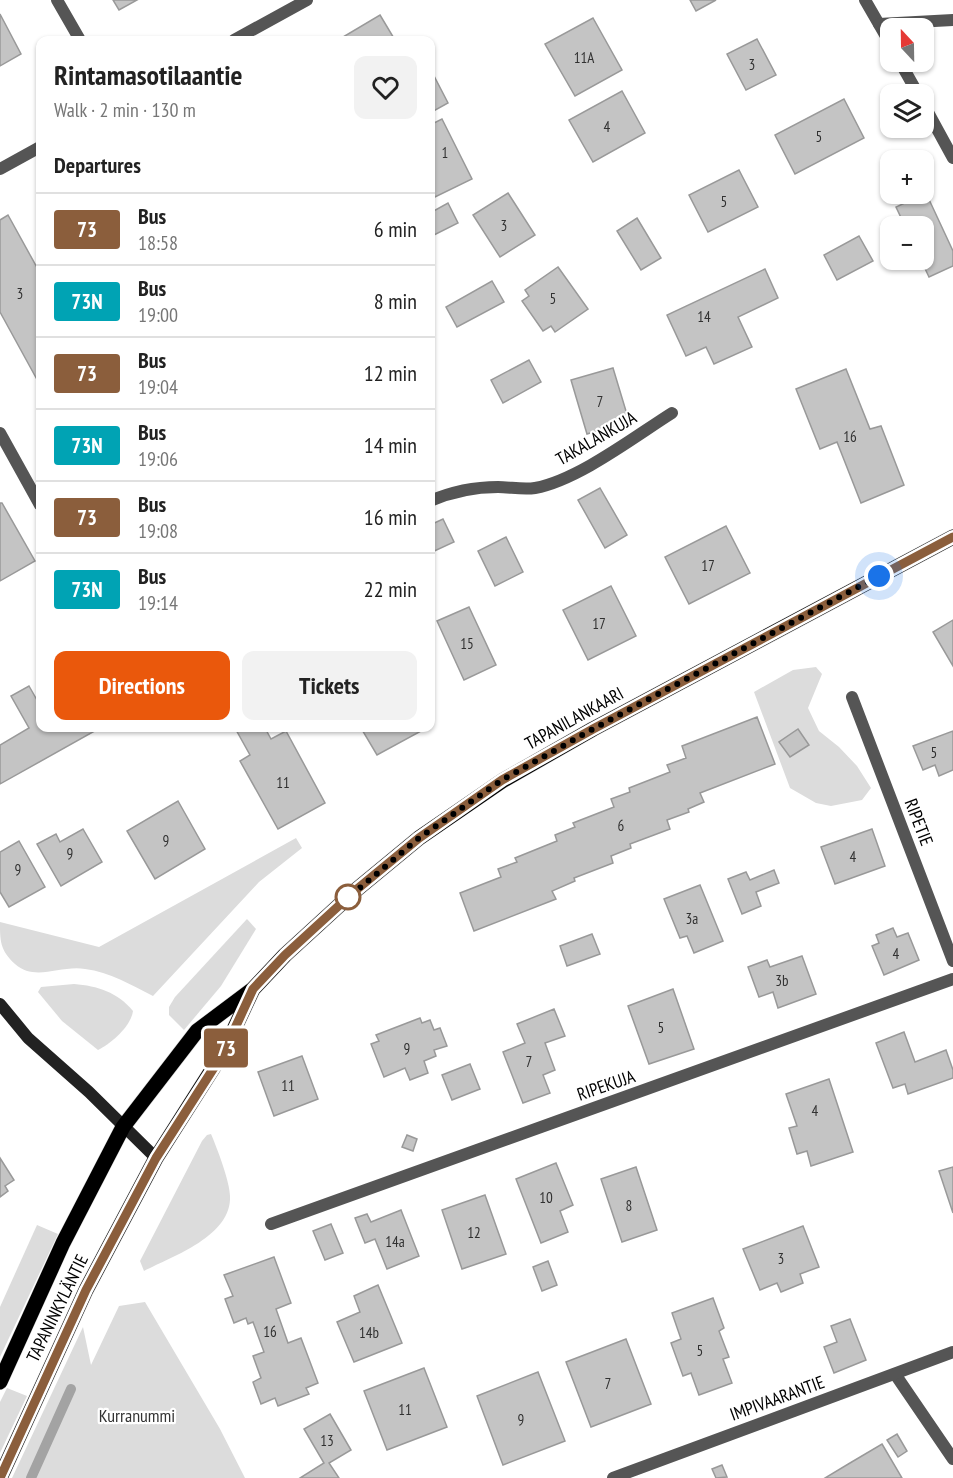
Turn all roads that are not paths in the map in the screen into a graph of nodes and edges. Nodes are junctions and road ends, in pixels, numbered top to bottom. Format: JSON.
{"nodes":[{"id":1,"x":57,"y":0,"type":"edge"},
{"id":2,"x":308,"y":0,"type":"edge"},
{"id":3,"x":866,"y":0,"type":"edge"},
{"id":4,"x":953,"y":20,"type":"edge"},
{"id":5,"x":879,"y":24,"type":"joint"},
{"id":6,"x":78,"y":36,"type":"edge"},
{"id":7,"x":241,"y":36,"type":"edge"},
{"id":8,"x":934,"y":123,"type":"edge"},
{"id":9,"x":36,"y":149,"type":"edge"},
{"id":10,"x":953,"y":158,"type":"edge"},
{"id":11,"x":0,"y":169,"type":"edge"},
{"id":12,"x":672,"y":413,"type":"dead end"},
{"id":13,"x":0,"y":433,"type":"edge"},
{"id":14,"x":36,"y":499,"type":"edge"},
{"id":15,"x":435,"y":499,"type":"edge"},
{"id":16,"x":953,"y":537,"type":"edge"},
{"id":17,"x":852,"y":696,"type":"dead end"},
{"id":18,"x":953,"y":961,"type":"edge"},
{"id":19,"x":953,"y":979,"type":"edge"},
{"id":20,"x":253,"y":989,"type":"junction"},
{"id":21,"x":0,"y":1004,"type":"edge"},
{"id":22,"x":123,"y":1127,"type":"junction"},
{"id":23,"x":156,"y":1158,"type":"junction"},
{"id":24,"x":271,"y":1224,"type":"dead end"},
{"id":25,"x":953,"y":1352,"type":"edge"},
{"id":26,"x":895,"y":1374,"type":"junction"},
{"id":27,"x":0,"y":1382,"type":"edge"},
{"id":28,"x":953,"y":1459,"type":"edge"},
{"id":29,"x":0,"y":1478,"type":"edge"},
{"id":30,"x":613,"y":1478,"type":"edge"}],
"edges":[{"from":1,"to":6,"type":"street"},
{"from":2,"to":7,"type":"street"},
{"from":3,"to":5,"type":"street"},
{"from":4,"to":5,"type":"street"},
{"from":8,"to":10,"type":"street"},
{"from":9,"to":11,"type":"street"},
{"from":12,"to":15,"type":"street","name":"TAKALANKUJA"},
{"from":13,"to":14,"type":"street"},
{"from":16,"to":20,"type":"main road","name":"TAPANILANKAARI"},
{"from":17,"to":18,"type":"street","name":"RIPETIE"},
{"from":19,"to":24,"type":"street","name":"RIPEKUJA"},
{"from":20,"to":22,"type":"main road","name":"TAPANILANKAARI"},
{"from":20,"to":23,"type":"main road","name":"TAPANILANKAARI"},
{"from":21,"to":22,"type":"street"},
{"from":22,"to":23,"type":"street"},
{"from":22,"to":27,"type":"main road","name":"TAPANINKYLÄNTIE"},
{"from":23,"to":29,"type":"main road","name":"TAPANINKYLÄNTIE"},
{"from":25,"to":26,"type":"street","name":"IMPIVAARANTIE"},
{"from":26,"to":28,"type":"street"},
{"from":26,"to":30,"type":"street","name":"IMPIVAARANTIE"}]}
